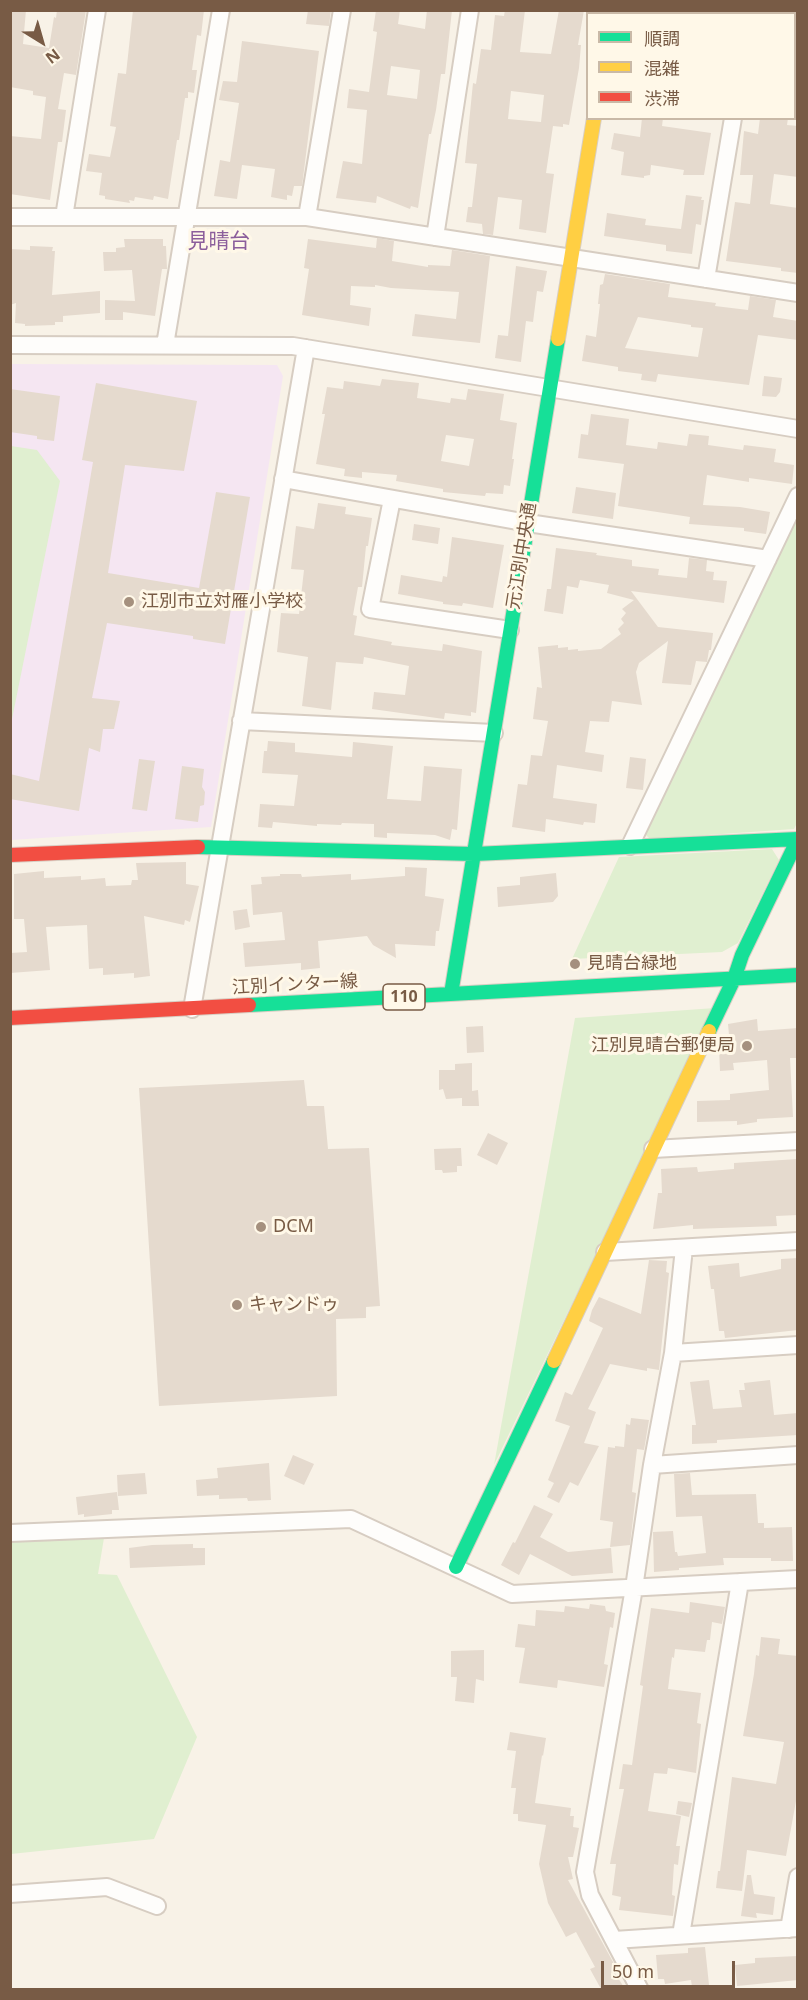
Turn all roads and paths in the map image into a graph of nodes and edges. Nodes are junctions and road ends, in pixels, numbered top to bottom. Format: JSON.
{"nodes":[{"id":1,"x":97,"y":10,"type":"edge"},
{"id":2,"x":221,"y":10,"type":"edge"},
{"id":3,"x":342,"y":10,"type":"edge"},
{"id":4,"x":470,"y":10,"type":"edge"},
{"id":5,"x":594,"y":120,"type":"edge"},
{"id":6,"x":733,"y":120,"type":"edge"},
{"id":7,"x":10,"y":217,"type":"edge"},
{"id":8,"x":64,"y":217,"type":"junction"},
{"id":9,"x":187,"y":217,"type":"junction"},
{"id":10,"x":307,"y":217,"type":"junction"},
{"id":11,"x":435,"y":237,"type":"junction"},
{"id":12,"x":571,"y":258,"type":"junction"},
{"id":13,"x":706,"y":279,"type":"junction"},
{"id":14,"x":798,"y":293,"type":"edge"},
{"id":15,"x":10,"y":345,"type":"edge"},
{"id":16,"x":165,"y":345,"type":"junction"},
{"id":17,"x":306,"y":348,"type":"junction"},
{"id":18,"x":550,"y":388,"type":"junction"},
{"id":19,"x":798,"y":429,"type":"edge"},
{"id":20,"x":283,"y":479,"type":"junction"},
{"id":21,"x":798,"y":496,"type":"edge"},
{"id":22,"x":392,"y":499,"type":"junction"},
{"id":23,"x":528,"y":523,"type":"junction"},
{"id":24,"x":768,"y":559,"type":"junction"},
{"id":25,"x":510,"y":630,"type":"junction"},
{"id":26,"x":241,"y":721,"type":"junction"},
{"id":27,"x":494,"y":733,"type":"junction"},
{"id":28,"x":220,"y":846,"type":"junction"},
{"id":29,"x":630,"y":846,"type":"junction"},
{"id":30,"x":474,"y":854,"type":"junction"},
{"id":31,"x":10,"y":855,"type":"edge"},
{"id":32,"x":798,"y":975,"type":"edge"},
{"id":33,"x":734,"y":979,"type":"junction"},
{"id":34,"x":451,"y":994,"type":"junction"},
{"id":35,"x":192,"y":1009,"type":"junction"},
{"id":36,"x":10,"y":1018,"type":"edge"},
{"id":37,"x":798,"y":1141,"type":"edge"},
{"id":38,"x":653,"y":1149,"type":"junction"},
{"id":39,"x":798,"y":1241,"type":"edge"},
{"id":40,"x":684,"y":1248,"type":"junction"},
{"id":41,"x":605,"y":1252,"type":"junction"},
{"id":42,"x":798,"y":1345,"type":"edge"},
{"id":43,"x":673,"y":1353,"type":"junction"},
{"id":44,"x":798,"y":1455,"type":"edge"},
{"id":45,"x":652,"y":1465,"type":"junction"},
{"id":46,"x":10,"y":1533,"type":"edge"},
{"id":47,"x":456,"y":1568,"type":"junction"},
{"id":48,"x":798,"y":1579,"type":"edge"},
{"id":49,"x":740,"y":1582,"type":"junction"},
{"id":50,"x":634,"y":1588,"type":"junction"},
{"id":51,"x":798,"y":1877,"type":"edge"},
{"id":52,"x":10,"y":1894,"type":"edge"},
{"id":53,"x":157,"y":1906,"type":"dead end"},
{"id":54,"x":793,"y":1928,"type":"edge"},
{"id":55,"x":681,"y":1935,"type":"junction"},
{"id":56,"x":614,"y":1940,"type":"junction"},
{"id":57,"x":640,"y":1989,"type":"edge"}],
"edges":[{"from":1,"to":8,"type":"street"},
{"from":2,"to":9,"type":"street"},
{"from":3,"to":10,"type":"street"},
{"from":4,"to":11,"type":"street"},
{"from":5,"to":12,"type":"street","name":"元江別中央通"},
{"from":6,"to":13,"type":"street"},
{"from":7,"to":8,"type":"street"},
{"from":8,"to":9,"type":"street"},
{"from":9,"to":10,"type":"street"},
{"from":9,"to":16,"type":"street"},
{"from":10,"to":11,"type":"street"},
{"from":11,"to":12,"type":"street"},
{"from":12,"to":13,"type":"street"},
{"from":12,"to":18,"type":"street","name":"元江別中央通"},
{"from":13,"to":14,"type":"street"},
{"from":15,"to":16,"type":"street"},
{"from":16,"to":17,"type":"street"},
{"from":17,"to":18,"type":"street"},
{"from":17,"to":20,"type":"street"},
{"from":18,"to":19,"type":"street"},
{"from":18,"to":23,"type":"street","name":"元江別中央通"},
{"from":20,"to":22,"type":"street"},
{"from":20,"to":26,"type":"street"},
{"from":21,"to":24,"type":"street"},
{"from":22,"to":23,"type":"street"},
{"from":22,"to":25,"type":"street"},
{"from":23,"to":24,"type":"street"},
{"from":23,"to":25,"type":"street","name":"元江別中央通"},
{"from":24,"to":29,"type":"street"},
{"from":25,"to":27,"type":"street","name":"元江別中央通"},
{"from":26,"to":27,"type":"street"},
{"from":26,"to":28,"type":"street"},
{"from":27,"to":30,"type":"street","name":"元江別中央通"},
{"from":28,"to":30,"type":"street"},
{"from":28,"to":31,"type":"street"},
{"from":28,"to":35,"type":"street"},
{"from":29,"to":30,"type":"street"},
{"from":29,"to":33,"type":"street"},
{"from":30,"to":34,"type":"street","name":"元江別中央通"},
{"from":32,"to":33,"type":"street","name":"江別インター線","number":"110"},
{"from":33,"to":34,"type":"street","name":"江別インター線","number":"110"},
{"from":33,"to":38,"type":"street"},
{"from":34,"to":35,"type":"street","name":"江別インター線","number":"110"},
{"from":35,"to":36,"type":"street","name":"江別インター線","number":"110"},
{"from":37,"to":38,"type":"street"},
{"from":38,"to":41,"type":"street"},
{"from":39,"to":40,"type":"street"},
{"from":40,"to":41,"type":"street"},
{"from":40,"to":43,"type":"street"},
{"from":41,"to":47,"type":"street"},
{"from":42,"to":43,"type":"street"},
{"from":43,"to":45,"type":"street"},
{"from":44,"to":45,"type":"street"},
{"from":45,"to":50,"type":"street"},
{"from":46,"to":47,"type":"street"},
{"from":47,"to":50,"type":"street"},
{"from":48,"to":49,"type":"street"},
{"from":49,"to":50,"type":"street"},
{"from":49,"to":55,"type":"street"},
{"from":50,"to":56,"type":"street"},
{"from":51,"to":54,"type":"street"},
{"from":52,"to":53,"type":"street"},
{"from":54,"to":55,"type":"street"},
{"from":55,"to":56,"type":"street"},
{"from":56,"to":57,"type":"street"}]}
